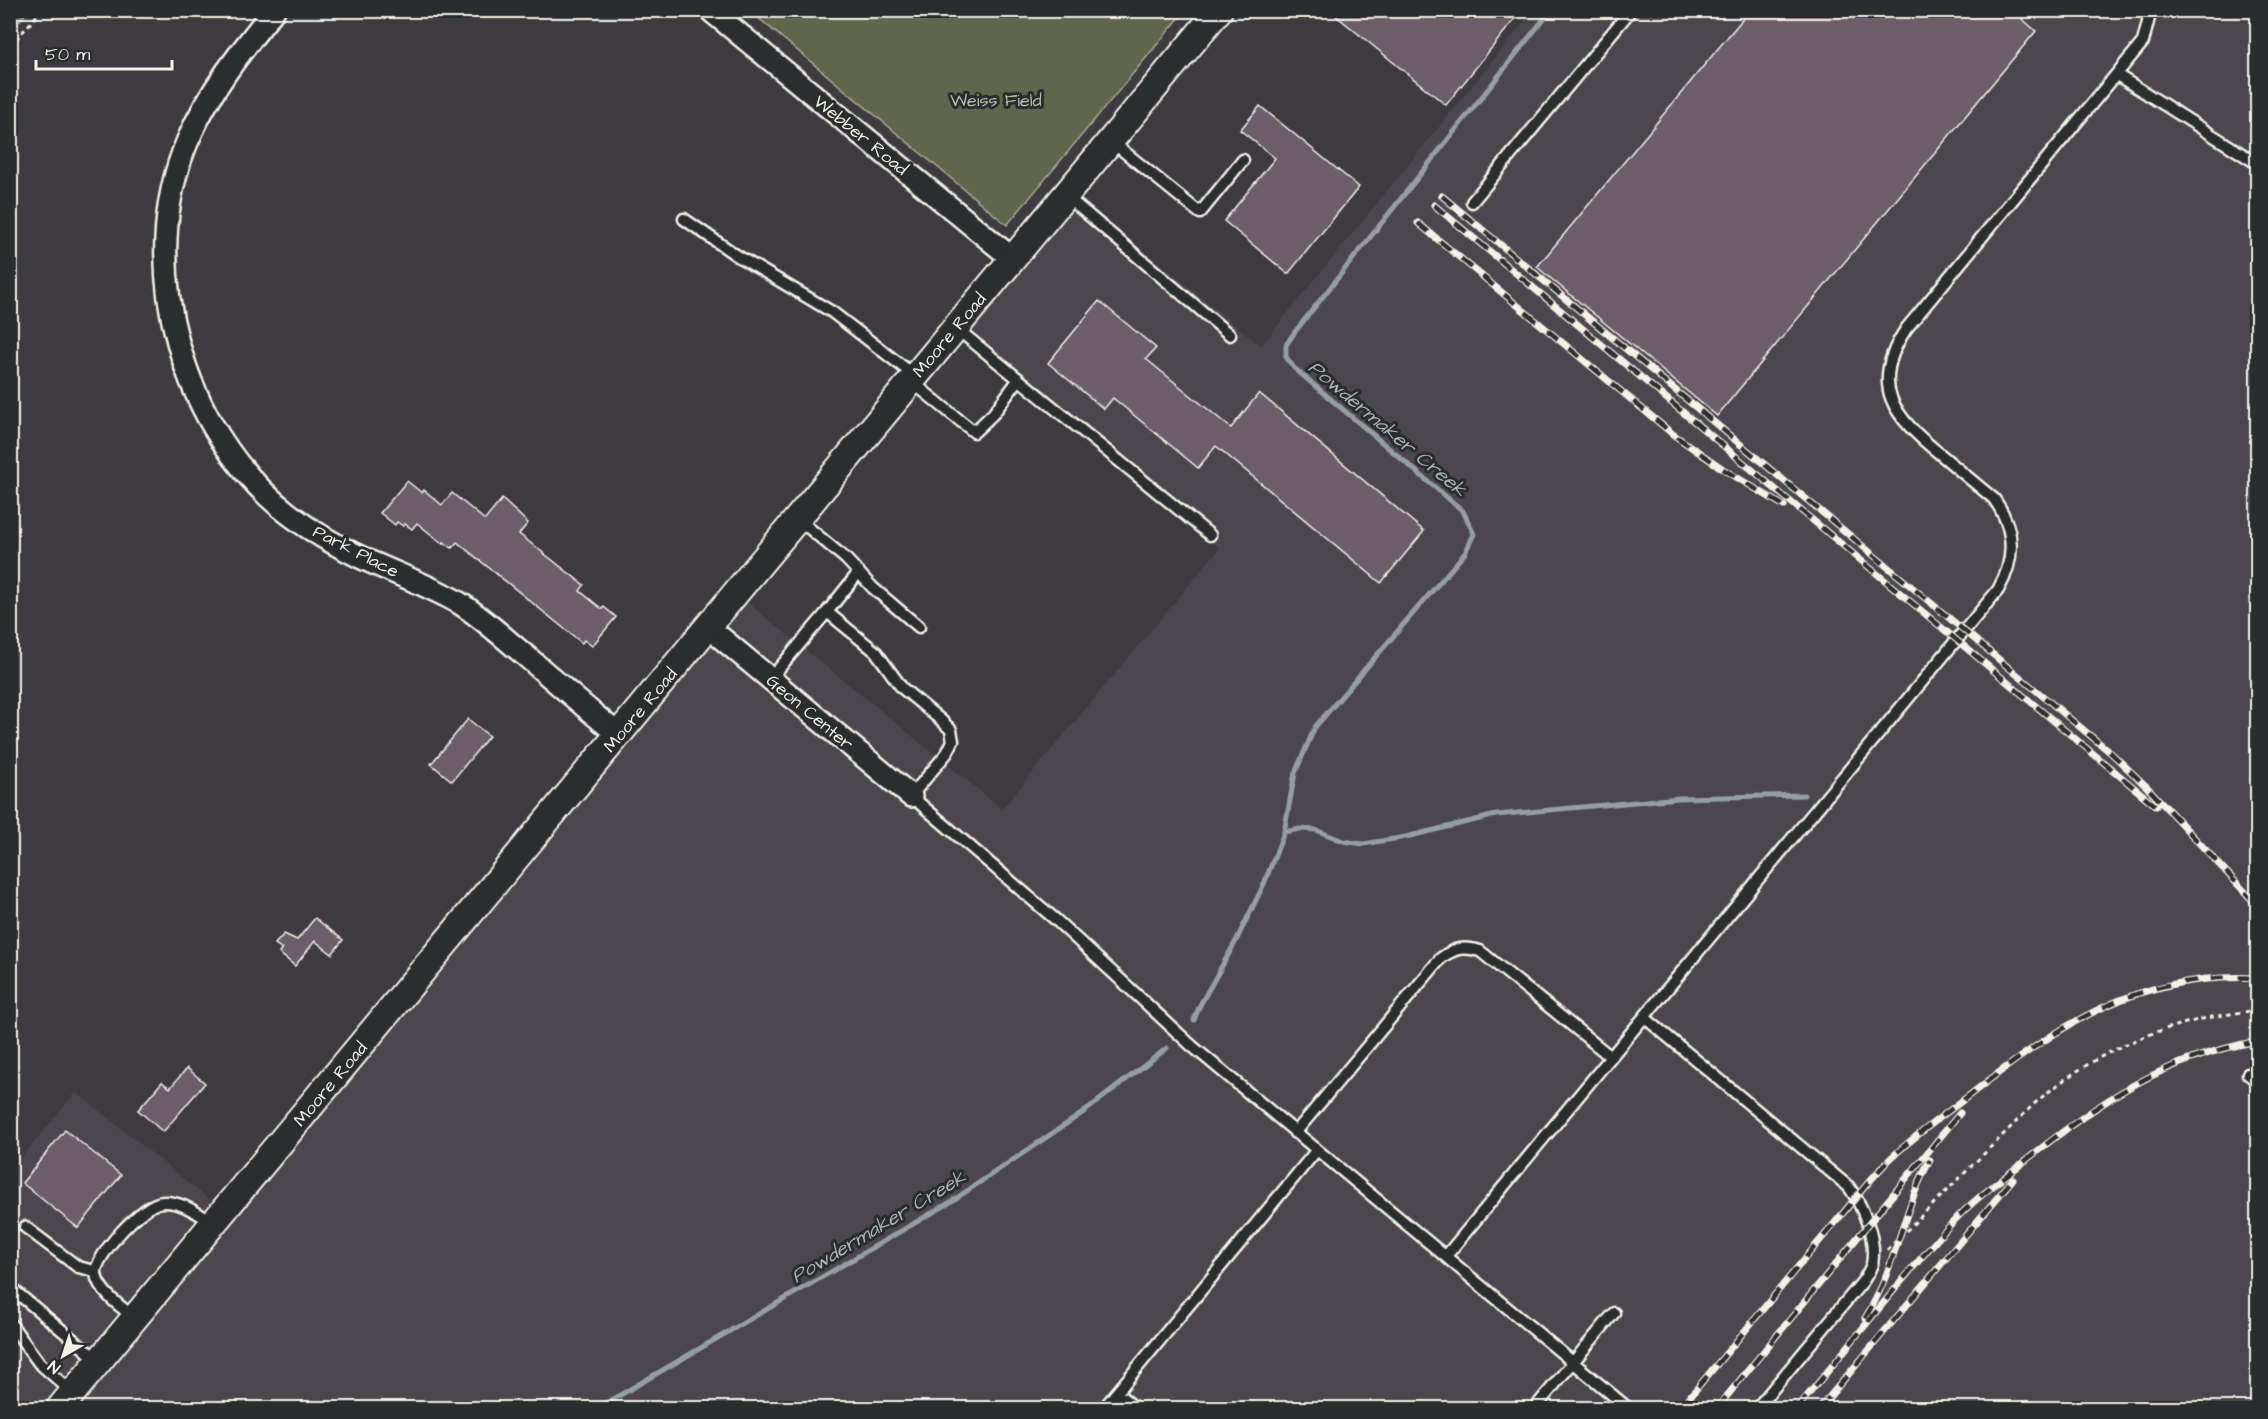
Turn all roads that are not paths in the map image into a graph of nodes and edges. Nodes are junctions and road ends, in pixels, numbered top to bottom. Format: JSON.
{"nodes":[{"id":1,"x":274,"y":10,"type":"edge"},
{"id":2,"x":710,"y":10,"type":"edge"},
{"id":3,"x":1219,"y":10,"type":"edge"},
{"id":4,"x":1631,"y":10,"type":"edge"},
{"id":5,"x":2151,"y":10,"type":"edge"},
{"id":6,"x":2117,"y":75,"type":"junction"},
{"id":7,"x":1111,"y":141,"type":"junction"},
{"id":8,"x":1243,"y":160,"type":"dead end"},
{"id":9,"x":2258,"y":164,"type":"edge"},
{"id":10,"x":1065,"y":195,"type":"junction"},
{"id":11,"x":1472,"y":202,"type":"dead end"},
{"id":12,"x":684,"y":219,"type":"dead end"},
{"id":13,"x":1012,"y":259,"type":"junction"},
{"id":14,"x":955,"y":328,"type":"junction"},
{"id":15,"x":1230,"y":335,"type":"dead end"},
{"id":16,"x":913,"y":379,"type":"junction"},
{"id":17,"x":1019,"y":379,"type":"junction"},
{"id":18,"x":798,"y":519,"type":"junction"},
{"id":19,"x":1210,"y":535,"type":"dead end"},
{"id":20,"x":859,"y":572,"type":"junction"},
{"id":21,"x":827,"y":612,"type":"junction"},
{"id":22,"x":708,"y":627,"type":"junction"},
{"id":23,"x":919,"y":627,"type":"dead end"},
{"id":24,"x":770,"y":679,"type":"junction"},
{"id":25,"x":619,"y":735,"type":"junction"},
{"id":26,"x":911,"y":796,"type":"junction"},
{"id":27,"x":1644,"y":1017,"type":"junction"},
{"id":28,"x":1611,"y":1057,"type":"junction"},
{"id":29,"x":2248,"y":1074,"type":"dead end"},
{"id":30,"x":2258,"y":1082,"type":"edge"},
{"id":31,"x":1295,"y":1132,"type":"junction"},
{"id":32,"x":1316,"y":1151,"type":"junction"},
{"id":33,"x":214,"y":1223,"type":"junction"},
{"id":34,"x":25,"y":1227,"type":"dead end"},
{"id":35,"x":1446,"y":1256,"type":"junction"},
{"id":36,"x":95,"y":1271,"type":"junction"},
{"id":37,"x":10,"y":1287,"type":"edge"},
{"id":38,"x":1614,"y":1313,"type":"dead end"},
{"id":39,"x":135,"y":1318,"type":"junction"},
{"id":40,"x":10,"y":1323,"type":"edge"},
{"id":41,"x":100,"y":1361,"type":"junction"},
{"id":42,"x":1573,"y":1362,"type":"junction"},
{"id":43,"x":1117,"y":1393,"type":"junction"},
{"id":44,"x":67,"y":1401,"type":"edge"},
{"id":45,"x":1621,"y":1406,"type":"edge"},
{"id":46,"x":1104,"y":1408,"type":"edge"},
{"id":47,"x":1135,"y":1408,"type":"edge"},
{"id":48,"x":1535,"y":1408,"type":"edge"},
{"id":49,"x":1757,"y":1408,"type":"edge"}],
"edges":[{"from":1,"to":25,"type":"street","name":"Park Place"},
{"from":2,"to":13,"type":"street","name":"Webber Road"},
{"from":3,"to":7,"type":"street","name":"Moore Road"},
{"from":4,"to":11,"type":"lane"},
{"from":5,"to":6,"type":"lane"},
{"from":6,"to":9,"type":"lane"},
{"from":6,"to":27,"type":"lane"},
{"from":7,"to":8,"type":"lane"},
{"from":7,"to":10,"type":"street","name":"Moore Road"},
{"from":10,"to":13,"type":"street","name":"Moore Road"},
{"from":10,"to":15,"type":"lane"},
{"from":12,"to":16,"type":"lane"},
{"from":13,"to":14,"type":"street","name":"Moore Road"},
{"from":14,"to":16,"type":"street","name":"Moore Road"},
{"from":14,"to":17,"type":"lane"},
{"from":16,"to":17,"type":"lane"},
{"from":16,"to":18,"type":"street","name":"Moore Road"},
{"from":17,"to":19,"type":"lane"},
{"from":18,"to":20,"type":"lane"},
{"from":18,"to":22,"type":"street","name":"Moore Road"},
{"from":20,"to":21,"type":"lane"},
{"from":20,"to":23,"type":"lane"},
{"from":21,"to":24,"type":"lane"},
{"from":21,"to":26,"type":"lane"},
{"from":22,"to":24,"type":"street","name":"Geon Center"},
{"from":22,"to":25,"type":"street","name":"Moore Road"},
{"from":24,"to":26,"type":"street","name":"Geon Center"},
{"from":25,"to":33,"type":"street","name":"Moore Road"},
{"from":26,"to":31,"type":"lane"},
{"from":27,"to":28,"type":"lane"},
{"from":27,"to":49,"type":"lane"},
{"from":28,"to":31,"type":"lane"},
{"from":28,"to":35,"type":"lane"},
{"from":29,"to":30,"type":"lane"},
{"from":31,"to":32,"type":"lane"},
{"from":32,"to":35,"type":"lane"},
{"from":32,"to":43,"type":"lane"},
{"from":33,"to":36,"type":"lane"},
{"from":33,"to":39,"type":"street","name":"Moore Road"},
{"from":34,"to":36,"type":"lane"},
{"from":35,"to":42,"type":"lane"},
{"from":36,"to":39,"type":"lane"},
{"from":37,"to":41,"type":"lane"},
{"from":38,"to":42,"type":"lane"},
{"from":39,"to":41,"type":"street","name":"Moore Road"},
{"from":40,"to":44,"type":"lane"},
{"from":41,"to":44,"type":"street","name":"Moore Road"},
{"from":42,"to":45,"type":"lane"},
{"from":42,"to":48,"type":"lane"},
{"from":43,"to":46,"type":"lane"},
{"from":43,"to":47,"type":"lane"}]}
